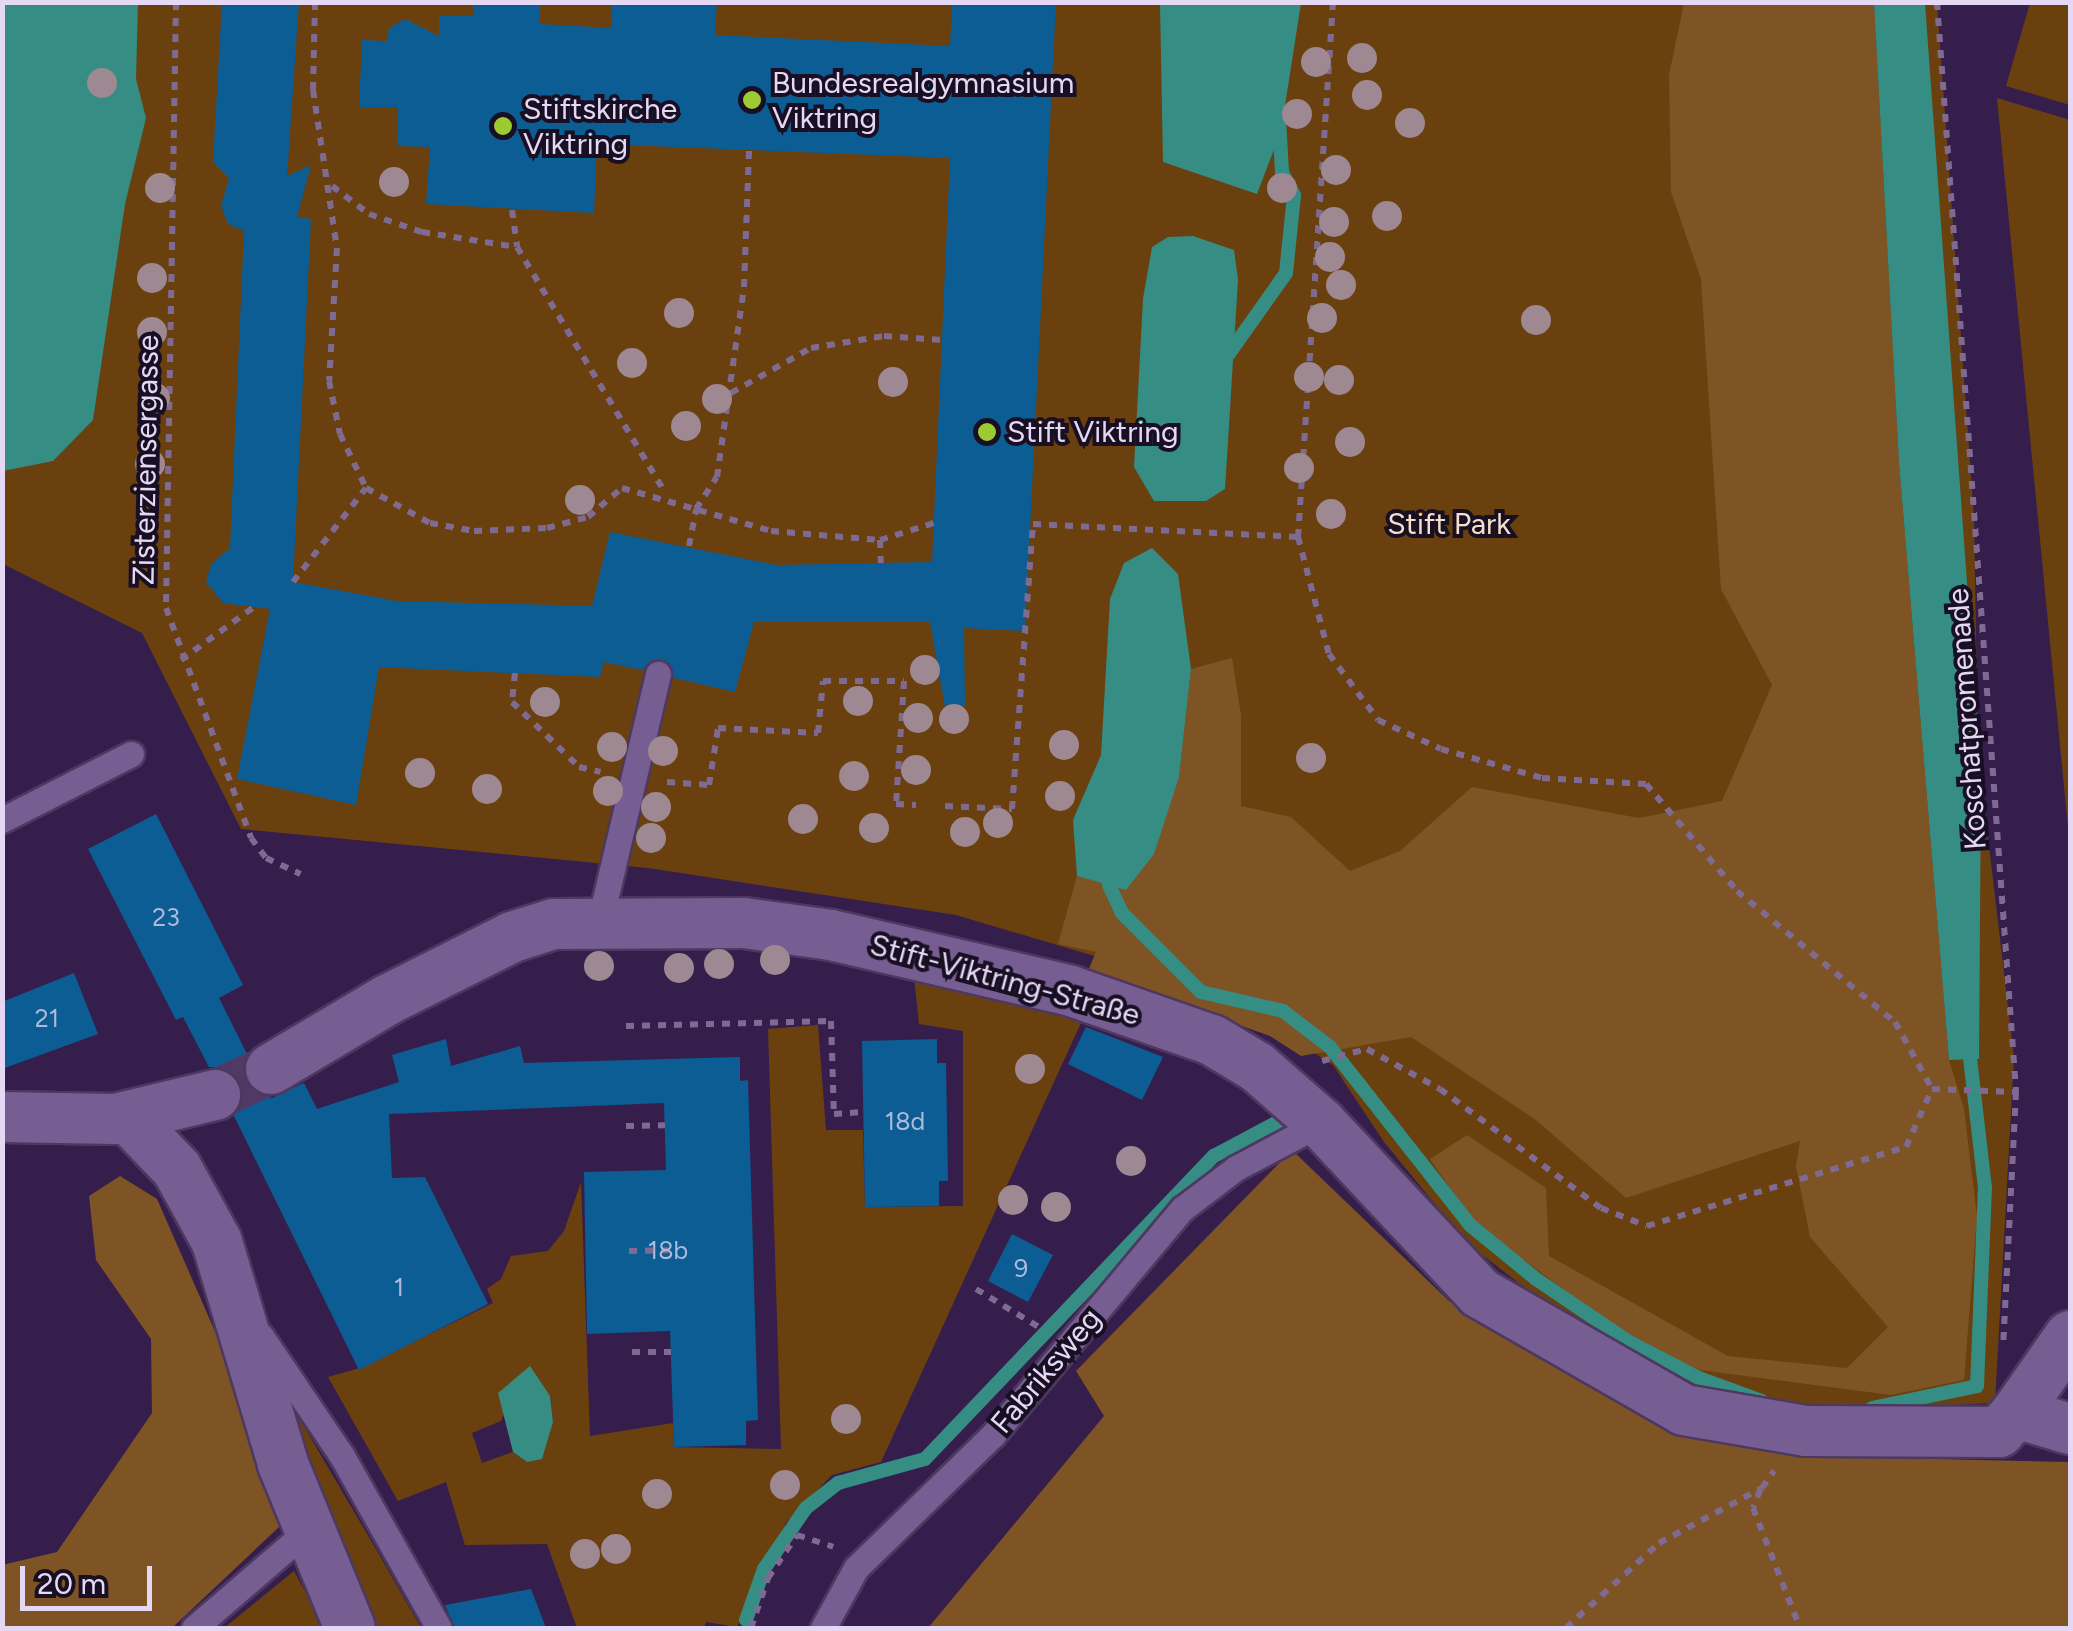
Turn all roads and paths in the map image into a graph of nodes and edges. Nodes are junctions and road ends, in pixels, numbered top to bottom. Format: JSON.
{"nodes":[{"id":1,"x":176,"y":2,"type":"edge"},
{"id":2,"x":315,"y":2,"type":"edge"},
{"id":3,"x":1333,"y":2,"type":"edge"},
{"id":4,"x":1937,"y":2,"type":"edge"},
{"id":5,"x":749,"y":148,"type":"dead end"},
{"id":6,"x":331,"y":185,"type":"junction"},
{"id":7,"x":512,"y":210,"type":"dead end"},
{"id":8,"x":517,"y":247,"type":"junction"},
{"id":9,"x":942,"y":340,"type":"dead end"},
{"id":10,"x":730,"y":394,"type":"junction"},
{"id":11,"x":366,"y":488,"type":"junction"},
{"id":12,"x":666,"y":496,"type":"junction"},
{"id":13,"x":696,"y":509,"type":"junction"},
{"id":14,"x":934,"y":523,"type":"dead end"},
{"id":15,"x":1298,"y":537,"type":"junction"},
{"id":16,"x":880,"y":540,"type":"junction"},
{"id":17,"x":689,"y":546,"type":"dead end"},
{"id":18,"x":881,"y":563,"type":"dead end"},
{"id":19,"x":293,"y":582,"type":"dead end"},
{"id":20,"x":254,"y":607,"type":"dead end"},
{"id":21,"x":181,"y":660,"type":"junction"},
{"id":22,"x":515,"y":673,"type":"dead end"},
{"id":23,"x":658,"y":674,"type":"dead end"},
{"id":24,"x":131,"y":754,"type":"dead end"},
{"id":25,"x":634,"y":778,"type":"junction"},
{"id":26,"x":916,"y":805,"type":"dead end"},
{"id":27,"x":945,"y":806,"type":"dead end"},
{"id":28,"x":2,"y":820,"type":"edge"},
{"id":29,"x":301,"y":874,"type":"dead end"},
{"id":30,"x":600,"y":921,"type":"junction"},
{"id":31,"x":626,"y":1026,"type":"dead end"},
{"id":32,"x":1307,"y":1065,"type":"dead end"},
{"id":33,"x":271,"y":1069,"type":"tunnel mouth"},
{"id":34,"x":1932,"y":1089,"type":"junction"},
{"id":35,"x":2016,"y":1092,"type":"junction"},
{"id":36,"x":215,"y":1096,"type":"tunnel mouth"},
{"id":37,"x":863,"y":1112,"type":"dead end"},
{"id":38,"x":136,"y":1115,"type":"junction"},
{"id":39,"x":2,"y":1117,"type":"edge"},
{"id":40,"x":664,"y":1125,"type":"dead end"},
{"id":41,"x":626,"y":1126,"type":"dead end"},
{"id":42,"x":1306,"y":1130,"type":"junction"},
{"id":43,"x":628,"y":1250,"type":"dead end"},
{"id":44,"x":668,"y":1250,"type":"dead end"},
{"id":45,"x":976,"y":1289,"type":"dead end"},
{"id":46,"x":236,"y":1299,"type":"junction"},
{"id":47,"x":1042,"y":1330,"type":"dead end"},
{"id":48,"x":2070,"y":1336,"type":"edge"},
{"id":49,"x":632,"y":1352,"type":"dead end"},
{"id":50,"x":671,"y":1352,"type":"dead end"},
{"id":51,"x":2002,"y":1356,"type":"dead end"},
{"id":52,"x":2007,"y":1422,"type":"junction"},
{"id":53,"x":2070,"y":1430,"type":"edge"},
{"id":54,"x":1805,"y":1431,"type":"junction"},
{"id":55,"x":1762,"y":1488,"type":"junction"},
{"id":56,"x":308,"y":1530,"type":"junction"},
{"id":57,"x":867,"y":1558,"type":"junction"},
{"id":58,"x":194,"y":1628,"type":"edge"},
{"id":59,"x":350,"y":1628,"type":"edge"},
{"id":60,"x":439,"y":1628,"type":"edge"},
{"id":61,"x":751,"y":1628,"type":"edge"},
{"id":62,"x":823,"y":1628,"type":"edge"},
{"id":63,"x":1566,"y":1628,"type":"edge"},
{"id":64,"x":1800,"y":1628,"type":"edge"}],
"edges":[{"from":1,"to":21,"type":"path","name":"Zisterziensergasse"},
{"from":2,"to":6,"type":"path"},
{"from":3,"to":15,"type":"path"},
{"from":4,"to":35,"type":"path","name":"Koschatpromenade"},
{"from":5,"to":10,"type":"path"},
{"from":6,"to":8,"type":"path"},
{"from":6,"to":11,"type":"path"},
{"from":7,"to":8,"type":"path"},
{"from":8,"to":12,"type":"path"},
{"from":9,"to":10,"type":"path"},
{"from":10,"to":13,"type":"path"},
{"from":11,"to":12,"type":"path"},
{"from":11,"to":19,"type":"path"},
{"from":12,"to":13,"type":"path"},
{"from":13,"to":16,"type":"path"},
{"from":13,"to":17,"type":"path"},
{"from":14,"to":16,"type":"path"},
{"from":15,"to":27,"type":"path"},
{"from":15,"to":34,"type":"path"},
{"from":16,"to":18,"type":"path"},
{"from":20,"to":21,"type":"path"},
{"from":21,"to":29,"type":"path","name":"Zisterziensergasse"},
{"from":22,"to":25,"type":"path"},
{"from":23,"to":25,"type":"lane"},
{"from":24,"to":28,"type":"lane"},
{"from":25,"to":26,"type":"path"},
{"from":25,"to":30,"type":"lane"},
{"from":30,"to":33,"type":"street","name":"Stift-Viktring-Straße"},
{"from":30,"to":42,"type":"street","name":"Stift-Viktring-Straße"},
{"from":31,"to":37,"type":"path"},
{"from":32,"to":34,"type":"path"},
{"from":34,"to":35,"type":"path"},
{"from":35,"to":51,"type":"path","name":"Koschatpromenade"},
{"from":36,"to":38,"type":"street"},
{"from":38,"to":39,"type":"street"},
{"from":38,"to":46,"type":"street"},
{"from":40,"to":41,"type":"path"},
{"from":42,"to":54,"type":"street","name":"Stift-Viktring-Straße"},
{"from":42,"to":57,"type":"lane","name":"Fabriksweg"},
{"from":43,"to":44,"type":"path"},
{"from":45,"to":47,"type":"path"},
{"from":46,"to":56,"type":"street"},
{"from":46,"to":60,"type":"lane"},
{"from":48,"to":52,"type":"street"},
{"from":49,"to":50,"type":"path"},
{"from":52,"to":53,"type":"street","name":"Stift-Viktring-Straße"},
{"from":52,"to":54,"type":"street","name":"Stift-Viktring-Straße"},
{"from":54,"to":55,"type":"path"},
{"from":55,"to":63,"type":"path"},
{"from":55,"to":64,"type":"path"},
{"from":56,"to":58,"type":"lane"},
{"from":56,"to":59,"type":"street"},
{"from":57,"to":61,"type":"path"},
{"from":57,"to":62,"type":"lane","name":"Fabriksweg"}]}
